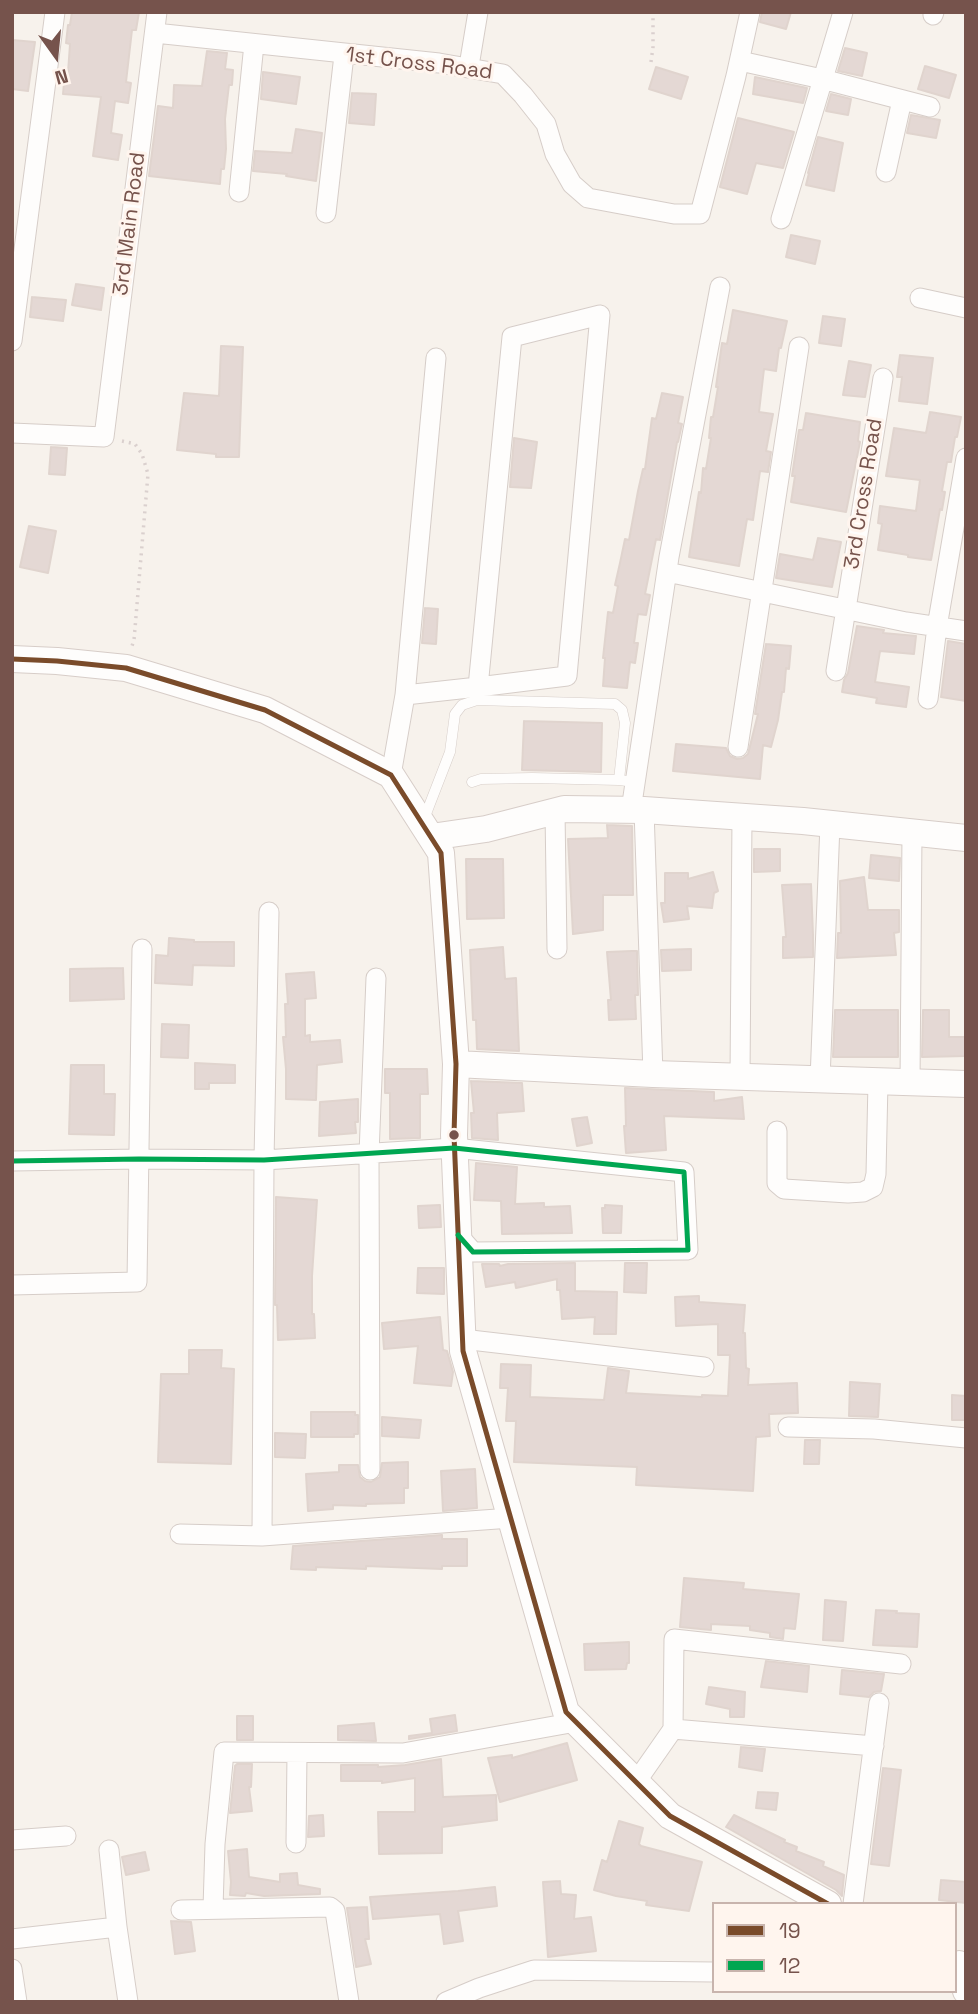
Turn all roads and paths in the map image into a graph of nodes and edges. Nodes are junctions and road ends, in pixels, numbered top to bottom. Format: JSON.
{"nodes":[{"id":1,"x":55,"y":12,"type":"edge"},
{"id":2,"x":157,"y":12,"type":"edge"},
{"id":3,"x":478,"y":12,"type":"edge"},
{"id":4,"x":653,"y":12,"type":"edge"},
{"id":5,"x":750,"y":12,"type":"edge"},
{"id":6,"x":843,"y":12,"type":"edge"},
{"id":7,"x":155,"y":33,"type":"junction"},
{"id":8,"x":254,"y":44,"type":"junction"},
{"id":9,"x":344,"y":54,"type":"junction"},
{"id":10,"x":470,"y":60,"type":"dead end"},
{"id":11,"x":740,"y":61,"type":"junction"},
{"id":12,"x":650,"y":62,"type":"dead end"},
{"id":13,"x":822,"y":79,"type":"junction"},
{"id":14,"x":902,"y":100,"type":"junction"},
{"id":15,"x":930,"y":107,"type":"dead end"},
{"id":16,"x":886,"y":172,"type":"dead end"},
{"id":17,"x":239,"y":192,"type":"dead end"},
{"id":18,"x":326,"y":213,"type":"dead end"},
{"id":19,"x":780,"y":219,"type":"dead end"},
{"id":20,"x":720,"y":286,"type":"dead end"},
{"id":21,"x":920,"y":299,"type":"dead end"},
{"id":22,"x":966,"y":308,"type":"edge"},
{"id":23,"x":12,"y":341,"type":"edge"},
{"id":24,"x":799,"y":347,"type":"dead end"},
{"id":25,"x":436,"y":358,"type":"dead end"},
{"id":26,"x":883,"y":378,"type":"dead end"},
{"id":27,"x":12,"y":433,"type":"edge"},
{"id":28,"x":104,"y":437,"type":"junction"},
{"id":29,"x":966,"y":458,"type":"edge"},
{"id":30,"x":667,"y":572,"type":"junction"},
{"id":31,"x":761,"y":592,"type":"junction"},
{"id":32,"x":846,"y":610,"type":"junction"},
{"id":33,"x":937,"y":627,"type":"junction"},
{"id":34,"x":966,"y":631,"type":"edge"},
{"id":35,"x":12,"y":659,"type":"edge"},
{"id":36,"x":126,"y":668,"type":"junction"},
{"id":37,"x":836,"y":671,"type":"dead end"},
{"id":38,"x":478,"y":687,"type":"junction"},
{"id":39,"x":405,"y":695,"type":"junction"},
{"id":40,"x":928,"y":699,"type":"dead end"},
{"id":41,"x":738,"y":747,"type":"dead end"},
{"id":42,"x":391,"y":775,"type":"junction"},
{"id":43,"x":627,"y":781,"type":"junction"},
{"id":44,"x":471,"y":782,"type":"dead end"},
{"id":45,"x":638,"y":810,"type":"junction"},
{"id":46,"x":555,"y":811,"type":"junction"},
{"id":47,"x":742,"y":817,"type":"junction"},
{"id":48,"x":830,"y":824,"type":"junction"},
{"id":49,"x":426,"y":830,"type":"junction"},
{"id":50,"x":912,"y":833,"type":"junction"},
{"id":51,"x":966,"y":838,"type":"edge"},
{"id":52,"x":269,"y":912,"type":"dead end"},
{"id":53,"x":142,"y":948,"type":"dead end"},
{"id":54,"x":556,"y":949,"type":"dead end"},
{"id":55,"x":376,"y":978,"type":"dead end"},
{"id":56,"x":456,"y":1064,"type":"junction"},
{"id":57,"x":653,"y":1074,"type":"junction"},
{"id":58,"x":740,"y":1077,"type":"junction"},
{"id":59,"x":820,"y":1080,"type":"junction"},
{"id":60,"x":878,"y":1082,"type":"junction"},
{"id":61,"x":910,"y":1082,"type":"junction"},
{"id":62,"x":966,"y":1084,"type":"edge"},
{"id":63,"x":777,"y":1131,"type":"dead end"},
{"id":64,"x":454,"y":1148,"type":"junction"},
{"id":65,"x":369,"y":1154,"type":"junction"},
{"id":66,"x":139,"y":1159,"type":"junction"},
{"id":67,"x":264,"y":1160,"type":"junction"},
{"id":68,"x":12,"y":1161,"type":"edge"},
{"id":69,"x":458,"y":1235,"type":"junction"},
{"id":70,"x":12,"y":1285,"type":"edge"},
{"id":71,"x":462,"y":1339,"type":"junction"},
{"id":72,"x":704,"y":1367,"type":"dead end"},
{"id":73,"x":788,"y":1427,"type":"dead end"},
{"id":74,"x":966,"y":1438,"type":"edge"},
{"id":75,"x":370,"y":1470,"type":"dead end"},
{"id":76,"x":511,"y":1518,"type":"junction"},
{"id":77,"x":180,"y":1534,"type":"dead end"},
{"id":78,"x":262,"y":1536,"type":"junction"},
{"id":79,"x":901,"y":1664,"type":"dead end"},
{"id":80,"x":878,"y":1703,"type":"dead end"},
{"id":81,"x":576,"y":1722,"type":"junction"},
{"id":82,"x":673,"y":1729,"type":"junction"},
{"id":83,"x":874,"y":1746,"type":"junction"},
{"id":84,"x":297,"y":1752,"type":"junction"},
{"id":85,"x":636,"y":1782,"type":"junction"},
{"id":86,"x":66,"y":1836,"type":"dead end"},
{"id":87,"x":12,"y":1840,"type":"edge"},
{"id":88,"x":296,"y":1843,"type":"dead end"},
{"id":89,"x":109,"y":1850,"type":"dead end"},
{"id":90,"x":824,"y":1902,"type":"edge"},
{"id":91,"x":853,"y":1902,"type":"edge"},
{"id":92,"x":213,"y":1908,"type":"junction"},
{"id":93,"x":181,"y":1910,"type":"dead end"},
{"id":94,"x":117,"y":1927,"type":"junction"},
{"id":95,"x":12,"y":1939,"type":"edge"},
{"id":96,"x":960,"y":1964,"type":"edge"},
{"id":97,"x":12,"y":1969,"type":"edge"},
{"id":98,"x":712,"y":1972,"type":"edge"},
{"id":99,"x":966,"y":1991,"type":"edge"},
{"id":100,"x":481,"y":1995,"type":"edge"},
{"id":101,"x":17,"y":2002,"type":"edge"},
{"id":102,"x":128,"y":2002,"type":"edge"},
{"id":103,"x":349,"y":2002,"type":"edge"},
{"id":104,"x":446,"y":2002,"type":"edge"}],
"edges":[{"from":1,"to":23,"type":"street"},
{"from":2,"to":7,"type":"street","name":"3rd Main Road"},
{"from":3,"to":10,"type":"street"},
{"from":4,"to":12,"type":"path"},
{"from":5,"to":11,"type":"street","name":"1st Cross Road"},
{"from":6,"to":13,"type":"street"},
{"from":7,"to":8,"type":"street","name":"1st Cross Road"},
{"from":7,"to":28,"type":"street","name":"3rd Main Road"},
{"from":8,"to":9,"type":"street","name":"1st Cross Road"},
{"from":8,"to":17,"type":"street"},
{"from":9,"to":11,"type":"street","name":"1st Cross Road"},
{"from":9,"to":18,"type":"street"},
{"from":11,"to":13,"type":"street"},
{"from":13,"to":14,"type":"street"},
{"from":13,"to":19,"type":"street"},
{"from":14,"to":15,"type":"street"},
{"from":14,"to":16,"type":"street"},
{"from":20,"to":30,"type":"street"},
{"from":21,"to":22,"type":"street"},
{"from":24,"to":31,"type":"street"},
{"from":25,"to":39,"type":"street"},
{"from":26,"to":32,"type":"street","name":"3rd Cross Road"},
{"from":27,"to":28,"type":"street"},
{"from":28,"to":36,"type":"path"},
{"from":29,"to":33,"type":"street"},
{"from":30,"to":31,"type":"street"},
{"from":30,"to":43,"type":"street"},
{"from":31,"to":32,"type":"street"},
{"from":31,"to":41,"type":"street"},
{"from":32,"to":33,"type":"street"},
{"from":32,"to":37,"type":"street","name":"3rd Cross Road"},
{"from":33,"to":34,"type":"street"},
{"from":33,"to":40,"type":"street"},
{"from":35,"to":36,"type":"main road"},
{"from":36,"to":42,"type":"main road"},
{"from":38,"to":38,"type":"street"},
{"from":38,"to":39,"type":"street"},
{"from":39,"to":42,"type":"street"},
{"from":42,"to":49,"type":"main road"},
{"from":43,"to":44,"type":"lane"},
{"from":43,"to":45,"type":"street"},
{"from":43,"to":49,"type":"lane"},
{"from":45,"to":46,"type":"main road"},
{"from":45,"to":47,"type":"main road"},
{"from":45,"to":57,"type":"street"},
{"from":46,"to":49,"type":"main road"},
{"from":46,"to":54,"type":"street"},
{"from":47,"to":48,"type":"main road"},
{"from":47,"to":58,"type":"street"},
{"from":48,"to":50,"type":"main road"},
{"from":48,"to":59,"type":"street"},
{"from":49,"to":56,"type":"main road"},
{"from":50,"to":51,"type":"main road"},
{"from":50,"to":61,"type":"street"},
{"from":52,"to":67,"type":"street"},
{"from":53,"to":66,"type":"street"},
{"from":55,"to":65,"type":"street"},
{"from":56,"to":57,"type":"main road"},
{"from":56,"to":64,"type":"main road"},
{"from":57,"to":58,"type":"main road"},
{"from":58,"to":59,"type":"main road"},
{"from":59,"to":60,"type":"main road"},
{"from":60,"to":61,"type":"main road"},
{"from":60,"to":63,"type":"street"},
{"from":61,"to":62,"type":"main road"},
{"from":64,"to":65,"type":"street"},
{"from":64,"to":69,"type":"main road"},
{"from":64,"to":69,"type":"street"},
{"from":65,"to":67,"type":"street"},
{"from":65,"to":75,"type":"street"},
{"from":66,"to":67,"type":"street"},
{"from":66,"to":68,"type":"street"},
{"from":66,"to":70,"type":"street"},
{"from":67,"to":78,"type":"street"},
{"from":69,"to":71,"type":"main road"},
{"from":71,"to":72,"type":"street"},
{"from":71,"to":76,"type":"main road"},
{"from":73,"to":74,"type":"street"},
{"from":76,"to":78,"type":"street"},
{"from":76,"to":81,"type":"main road"},
{"from":77,"to":78,"type":"street"},
{"from":79,"to":82,"type":"street"},
{"from":80,"to":83,"type":"street"},
{"from":81,"to":84,"type":"street"},
{"from":81,"to":85,"type":"main road"},
{"from":82,"to":83,"type":"street"},
{"from":82,"to":85,"type":"street"},
{"from":83,"to":91,"type":"street"},
{"from":84,"to":88,"type":"street"},
{"from":84,"to":92,"type":"street"},
{"from":85,"to":90,"type":"main road"},
{"from":86,"to":87,"type":"street"},
{"from":89,"to":94,"type":"street"},
{"from":92,"to":93,"type":"street"},
{"from":92,"to":103,"type":"street"},
{"from":94,"to":95,"type":"street"},
{"from":94,"to":102,"type":"street"},
{"from":96,"to":99,"type":"main road"},
{"from":97,"to":101,"type":"street"},
{"from":98,"to":100,"type":"street"},
{"from":100,"to":104,"type":"street"}]}
